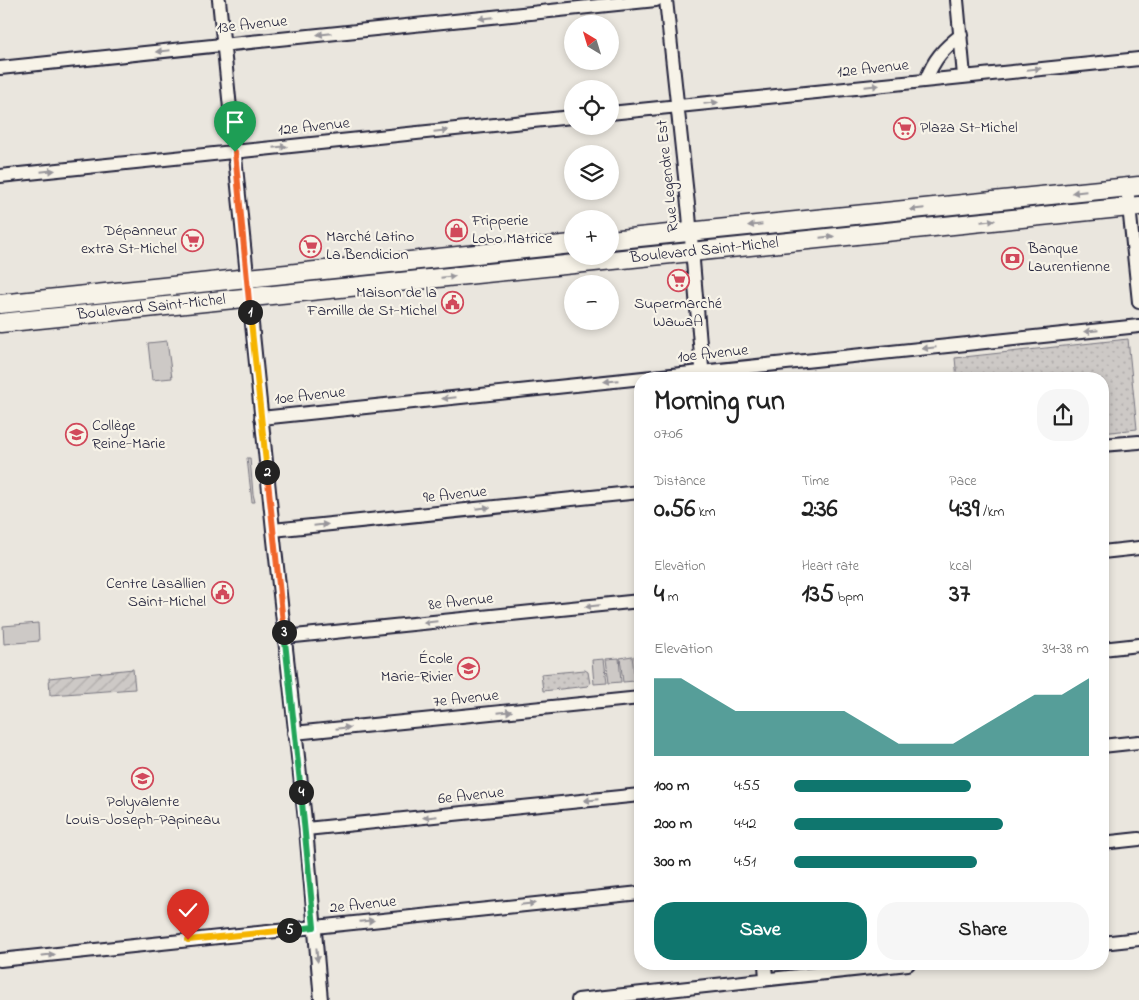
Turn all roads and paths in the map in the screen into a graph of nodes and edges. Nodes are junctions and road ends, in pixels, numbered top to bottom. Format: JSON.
{"nodes":[{"id":1,"x":219,"y":0,"type":"edge"},
{"id":2,"x":656,"y":0,"type":"edge"},
{"id":3,"x":666,"y":0,"type":"edge"},
{"id":4,"x":957,"y":0,"type":"edge"},
{"id":5,"x":961,"y":35,"type":"junction"},
{"id":6,"x":224,"y":45,"type":"junction"},
{"id":7,"x":1139,"y":59,"type":"edge"},
{"id":8,"x":0,"y":68,"type":"edge"},
{"id":9,"x":964,"y":76,"type":"junction"},
{"id":10,"x":926,"y":80,"type":"junction"},
{"id":11,"x":677,"y":106,"type":"junction"},
{"id":12,"x":619,"y":112,"type":"edge"},
{"id":13,"x":564,"y":118,"type":"edge"},
{"id":14,"x":235,"y":152,"type":"junction"},
{"id":15,"x":0,"y":176,"type":"edge"},
{"id":16,"x":1133,"y":187,"type":"edge"},
{"id":17,"x":1134,"y":206,"type":"edge"},
{"id":18,"x":690,"y":232,"type":"junction"},
{"id":19,"x":619,"y":239,"type":"edge"},
{"id":20,"x":564,"y":245,"type":"edge"},
{"id":21,"x":691,"y":251,"type":"junction"},
{"id":22,"x":247,"y":278,"type":"junction"},
{"id":23,"x":249,"y":297,"type":"junction"},
{"id":24,"x":1139,"y":302,"type":"edge"},
{"id":25,"x":0,"y":304,"type":"edge"},
{"id":26,"x":0,"y":323,"type":"edge"},
{"id":27,"x":1139,"y":326,"type":"edge"},
{"id":28,"x":703,"y":372,"type":"edge"},
{"id":29,"x":730,"y":372,"type":"edge"},
{"id":30,"x":634,"y":382,"type":"edge"},
{"id":31,"x":261,"y":418,"type":"junction"},
{"id":32,"x":1139,"y":442,"type":"edge"},
{"id":33,"x":1109,"y":444,"type":"edge"},
{"id":34,"x":634,"y":493,"type":"edge"},
{"id":35,"x":273,"y":530,"type":"junction"},
{"id":36,"x":1139,"y":548,"type":"edge"},
{"id":37,"x":1109,"y":551,"type":"edge"},
{"id":38,"x":634,"y":602,"type":"edge"},
{"id":39,"x":285,"y":636,"type":"junction"},
{"id":40,"x":1139,"y":645,"type":"edge"},
{"id":41,"x":1109,"y":648,"type":"edge"},
{"id":42,"x":634,"y":699,"type":"edge"},
{"id":43,"x":294,"y":733,"type":"junction"},
{"id":44,"x":1139,"y":742,"type":"edge"},
{"id":45,"x":1109,"y":745,"type":"edge"},
{"id":46,"x":634,"y":796,"type":"edge"},
{"id":47,"x":306,"y":829,"type":"junction"},
{"id":48,"x":1139,"y":839,"type":"edge"},
{"id":49,"x":1109,"y":842,"type":"edge"},
{"id":50,"x":634,"y":894,"type":"edge"},
{"id":51,"x":314,"y":927,"type":"junction"},
{"id":52,"x":1139,"y":939,"type":"edge"},
{"id":53,"x":1109,"y":942,"type":"edge"},
{"id":54,"x":0,"y":960,"type":"edge"},
{"id":55,"x":765,"y":970,"type":"edge"},
{"id":56,"x":851,"y":970,"type":"edge"},
{"id":57,"x":766,"y":979,"type":"junction"},
{"id":58,"x":321,"y":1000,"type":"edge"},
{"id":59,"x":578,"y":1000,"type":"edge"}],
"edges":[{"from":1,"to":6,"type":"street"},
{"from":2,"to":6,"type":"street","name":"13e Avenue","one_way":true},
{"from":3,"to":11,"type":"street","name":"Rue Legendre Est"},
{"from":4,"to":5,"type":"street"},
{"from":5,"to":9,"type":"street"},
{"from":5,"to":10,"type":"street"},
{"from":6,"to":8,"type":"street","name":"13e Avenue","one_way":true},
{"from":6,"to":14,"type":"street"},
{"from":9,"to":7,"type":"street","name":"12e Avenue","one_way":true},
{"from":9,"to":10,"type":"street","name":"12e Avenue"},
{"from":11,"to":10,"type":"street","name":"12e Avenue","one_way":true},
{"from":11,"to":12,"type":"street","name":"12e Avenue"},
{"from":11,"to":18,"type":"street","name":"Rue Legendre Est"},
{"from":14,"to":13,"type":"street","name":"12e Avenue","one_way":true},
{"from":15,"to":14,"type":"street","name":"12e Avenue","one_way":true},
{"from":14,"to":22,"type":"street"},
{"from":16,"to":17,"type":"street"},
{"from":16,"to":18,"type":"main road","name":"Boulevard Saint-Michel","one_way":true},
{"from":21,"to":17,"type":"main road","name":"Boulevard Saint-Michel","one_way":true},
{"from":17,"to":24,"type":"street"},
{"from":18,"to":19,"type":"main road","name":"Boulevard Saint-Michel"},
{"from":18,"to":21,"type":"street","name":"Rue Legendre Est"},
{"from":20,"to":22,"type":"main road","name":"Boulevard Saint-Michel"},
{"from":23,"to":21,"type":"main road","name":"Boulevard Saint-Michel","one_way":true},
{"from":21,"to":28,"type":"street","name":"Rue Legendre Est"},
{"from":22,"to":23,"type":"street"},
{"from":22,"to":25,"type":"main road","name":"Boulevard Saint-Michel"},
{"from":23,"to":26,"type":"main road","name":"Boulevard Saint-Michel"},
{"from":23,"to":31,"type":"street"},
{"from":27,"to":29,"type":"street","name":"10e Avenue","one_way":true},
{"from":30,"to":31,"type":"street","name":"10e Avenue","one_way":true},
{"from":31,"to":35,"type":"street"},
{"from":32,"to":33,"type":"street"},
{"from":35,"to":34,"type":"street","name":"9e Avenue","one_way":true},
{"from":35,"to":39,"type":"street"},
{"from":36,"to":37,"type":"street"},
{"from":38,"to":39,"type":"street","name":"8e Avenue","one_way":true},
{"from":39,"to":43,"type":"street"},
{"from":40,"to":41,"type":"street"},
{"from":43,"to":42,"type":"street","name":"7e Avenue","one_way":true},
{"from":43,"to":47,"type":"street"},
{"from":44,"to":45,"type":"street"},
{"from":46,"to":47,"type":"street","name":"6e Avenue","one_way":true},
{"from":47,"to":51,"type":"street"},
{"from":48,"to":49,"type":"street"},
{"from":51,"to":50,"type":"street","name":"2e Avenue","one_way":true},
{"from":54,"to":51,"type":"street","name":"2e Avenue","one_way":true},
{"from":51,"to":58,"type":"street","one_way":true},
{"from":52,"to":53,"type":"street"},
{"from":55,"to":57,"type":"street"},
{"from":56,"to":57,"type":"street"},
{"from":57,"to":59,"type":"street"}]}
